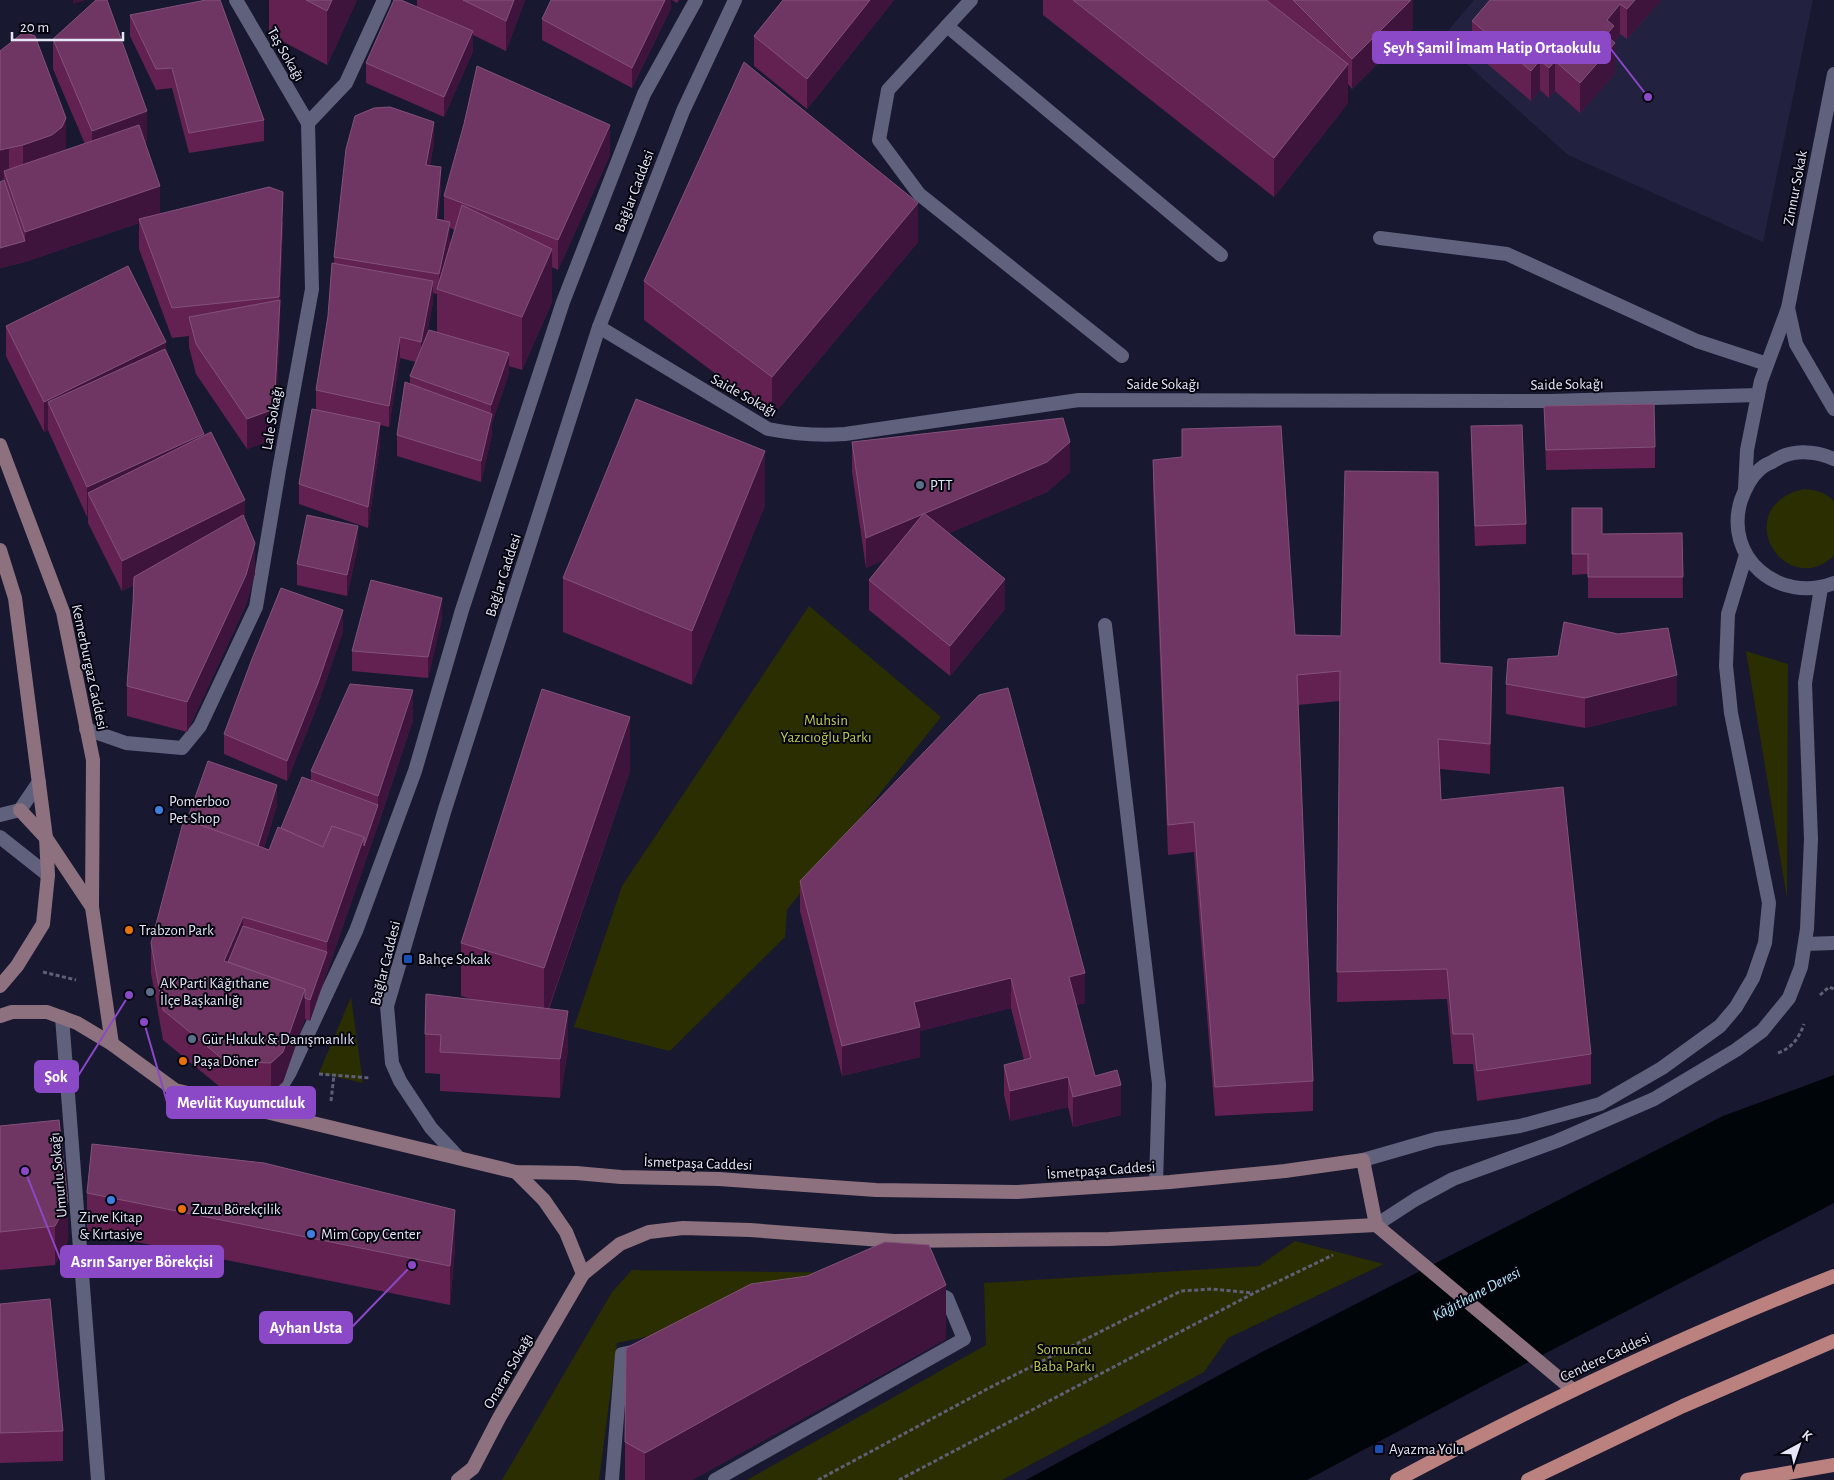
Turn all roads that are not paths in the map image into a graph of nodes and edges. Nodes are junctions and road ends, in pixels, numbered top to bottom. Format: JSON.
{"nodes":[{"id":1,"x":236,"y":0,"type":"edge"},
{"id":2,"x":384,"y":0,"type":"edge"},
{"id":3,"x":696,"y":0,"type":"edge"},
{"id":4,"x":736,"y":0,"type":"edge"},
{"id":5,"x":971,"y":0,"type":"edge"},
{"id":6,"x":947,"y":26,"type":"junction"},
{"id":7,"x":1834,"y":74,"type":"edge"},
{"id":8,"x":308,"y":124,"type":"junction"},
{"id":9,"x":1380,"y":238,"type":"dead end"},
{"id":10,"x":1221,"y":254,"type":"dead end"},
{"id":11,"x":1788,"y":308,"type":"junction"},
{"id":12,"x":598,"y":327,"type":"junction"},
{"id":13,"x":1122,"y":356,"type":"dead end"},
{"id":14,"x":1767,"y":364,"type":"junction"},
{"id":15,"x":1758,"y":395,"type":"junction"},
{"id":16,"x":1834,"y":409,"type":"edge"},
{"id":17,"x":0,"y":445,"type":"edge"},
{"id":18,"x":1834,"y":459,"type":"edge"},
{"id":19,"x":1744,"y":489,"type":"junction"},
{"id":20,"x":0,"y":550,"type":"edge"},
{"id":21,"x":1746,"y":555,"type":"junction"},
{"id":22,"x":1834,"y":584,"type":"edge"},
{"id":23,"x":1820,"y":588,"type":"junction"},
{"id":24,"x":1105,"y":625,"type":"dead end"},
{"id":25,"x":86,"y":729,"type":"junction"},
{"id":26,"x":39,"y":782,"type":"junction"},
{"id":27,"x":20,"y":810,"type":"junction"},
{"id":28,"x":0,"y":815,"type":"edge"},
{"id":29,"x":0,"y":837,"type":"edge"},
{"id":30,"x":46,"y":838,"type":"junction"},
{"id":31,"x":48,"y":875,"type":"junction"},
{"id":32,"x":92,"y":907,"type":"junction"},
{"id":33,"x":1834,"y":943,"type":"edge"},
{"id":34,"x":1805,"y":944,"type":"junction"},
{"id":35,"x":0,"y":986,"type":"edge"},
{"id":36,"x":0,"y":1016,"type":"edge"},
{"id":37,"x":62,"y":1017,"type":"junction"},
{"id":38,"x":112,"y":1044,"type":"junction"},
{"id":39,"x":247,"y":1107,"type":"junction"},
{"id":40,"x":459,"y":1158,"type":"junction"},
{"id":41,"x":1363,"y":1160,"type":"junction"},
{"id":42,"x":516,"y":1172,"type":"junction"},
{"id":43,"x":1156,"y":1183,"type":"junction"},
{"id":44,"x":1376,"y":1225,"type":"junction"},
{"id":45,"x":894,"y":1241,"type":"junction"},
{"id":46,"x":891,"y":1258,"type":"edge"},
{"id":47,"x":583,"y":1274,"type":"junction"},
{"id":48,"x":1834,"y":1276,"type":"edge"},
{"id":49,"x":922,"y":1288,"type":"edge"},
{"id":50,"x":1834,"y":1341,"type":"edge"},
{"id":51,"x":651,"y":1348,"type":"edge"},
{"id":52,"x":1573,"y":1390,"type":"junction"},
{"id":53,"x":1834,"y":1465,"type":"edge"},
{"id":54,"x":98,"y":1480,"type":"edge"},
{"id":55,"x":458,"y":1480,"type":"edge"},
{"id":56,"x":612,"y":1480,"type":"edge"},
{"id":57,"x":714,"y":1480,"type":"edge"},
{"id":58,"x":1397,"y":1480,"type":"edge"},
{"id":59,"x":1528,"y":1480,"type":"edge"},
{"id":60,"x":1747,"y":1480,"type":"edge"}],
"edges":[{"from":1,"to":8,"type":"street","name":"Taş Sokağı"},
{"from":2,"to":8,"type":"street"},
{"from":3,"to":39,"type":"street","name":"Bağlar Caddesi"},
{"from":4,"to":12,"type":"street","name":"Bağlar Caddesi"},
{"from":5,"to":6,"type":"street"},
{"from":6,"to":10,"type":"street"},
{"from":6,"to":13,"type":"street"},
{"from":7,"to":11,"type":"street","name":"Zinnur Sokak"},
{"from":8,"to":25,"type":"street","name":"Lale Sokağı"},
{"from":9,"to":14,"type":"street"},
{"from":11,"to":14,"type":"street"},
{"from":11,"to":16,"type":"street"},
{"from":12,"to":15,"type":"street","name":"Saide Sokağı"},
{"from":12,"to":40,"type":"street","name":"Bağlar Caddesi"},
{"from":14,"to":15,"type":"street"},
{"from":15,"to":19,"type":"street"},
{"from":17,"to":25,"type":"main road","name":"Kemerburgaz Caddesi"},
{"from":18,"to":19,"type":"street"},
{"from":19,"to":21,"type":"street"},
{"from":20,"to":26,"type":"main road"},
{"from":21,"to":23,"type":"street"},
{"from":21,"to":41,"type":"street"},
{"from":22,"to":23,"type":"street"},
{"from":23,"to":34,"type":"street"},
{"from":24,"to":43,"type":"street"},
{"from":25,"to":32,"type":"main road","name":"Kemerburgaz Caddesi"},
{"from":26,"to":27,"type":"street"},
{"from":26,"to":30,"type":"main road"},
{"from":27,"to":28,"type":"street"},
{"from":27,"to":30,"type":"main road"},
{"from":29,"to":31,"type":"street"},
{"from":30,"to":31,"type":"main road"},
{"from":30,"to":32,"type":"main road"},
{"from":31,"to":35,"type":"main road"},
{"from":32,"to":38,"type":"main road","name":"Kemerburgaz Caddesi"},
{"from":33,"to":34,"type":"street"},
{"from":34,"to":44,"type":"street"},
{"from":36,"to":37,"type":"main road","name":"İsmetpaşa Caddesi"},
{"from":37,"to":38,"type":"main road","name":"İsmetpaşa Caddesi"},
{"from":37,"to":54,"type":"street","name":"Umurlu Sokağı"},
{"from":38,"to":39,"type":"main road","name":"İsmetpaşa Caddesi"},
{"from":39,"to":40,"type":"main road","name":"İsmetpaşa Caddesi"},
{"from":40,"to":42,"type":"main road","name":"İsmetpaşa Caddesi"},
{"from":41,"to":43,"type":"main road","name":"İsmetpaşa Caddesi"},
{"from":41,"to":44,"type":"main road"},
{"from":42,"to":43,"type":"main road","name":"İsmetpaşa Caddesi"},
{"from":42,"to":47,"type":"main road"},
{"from":44,"to":45,"type":"main road"},
{"from":44,"to":52,"type":"main road"},
{"from":45,"to":46,"type":"street"},
{"from":45,"to":47,"type":"main road"},
{"from":47,"to":55,"type":"main road","name":"Onaran Sokağı"},
{"from":48,"to":52,"type":"main road","name":"Cendere Caddesi"},
{"from":49,"to":57,"type":"street"},
{"from":50,"to":59,"type":"main road"},
{"from":51,"to":56,"type":"street"},
{"from":52,"to":58,"type":"main road","name":"Cendere Caddesi"},
{"from":53,"to":60,"type":"main road"}]}
